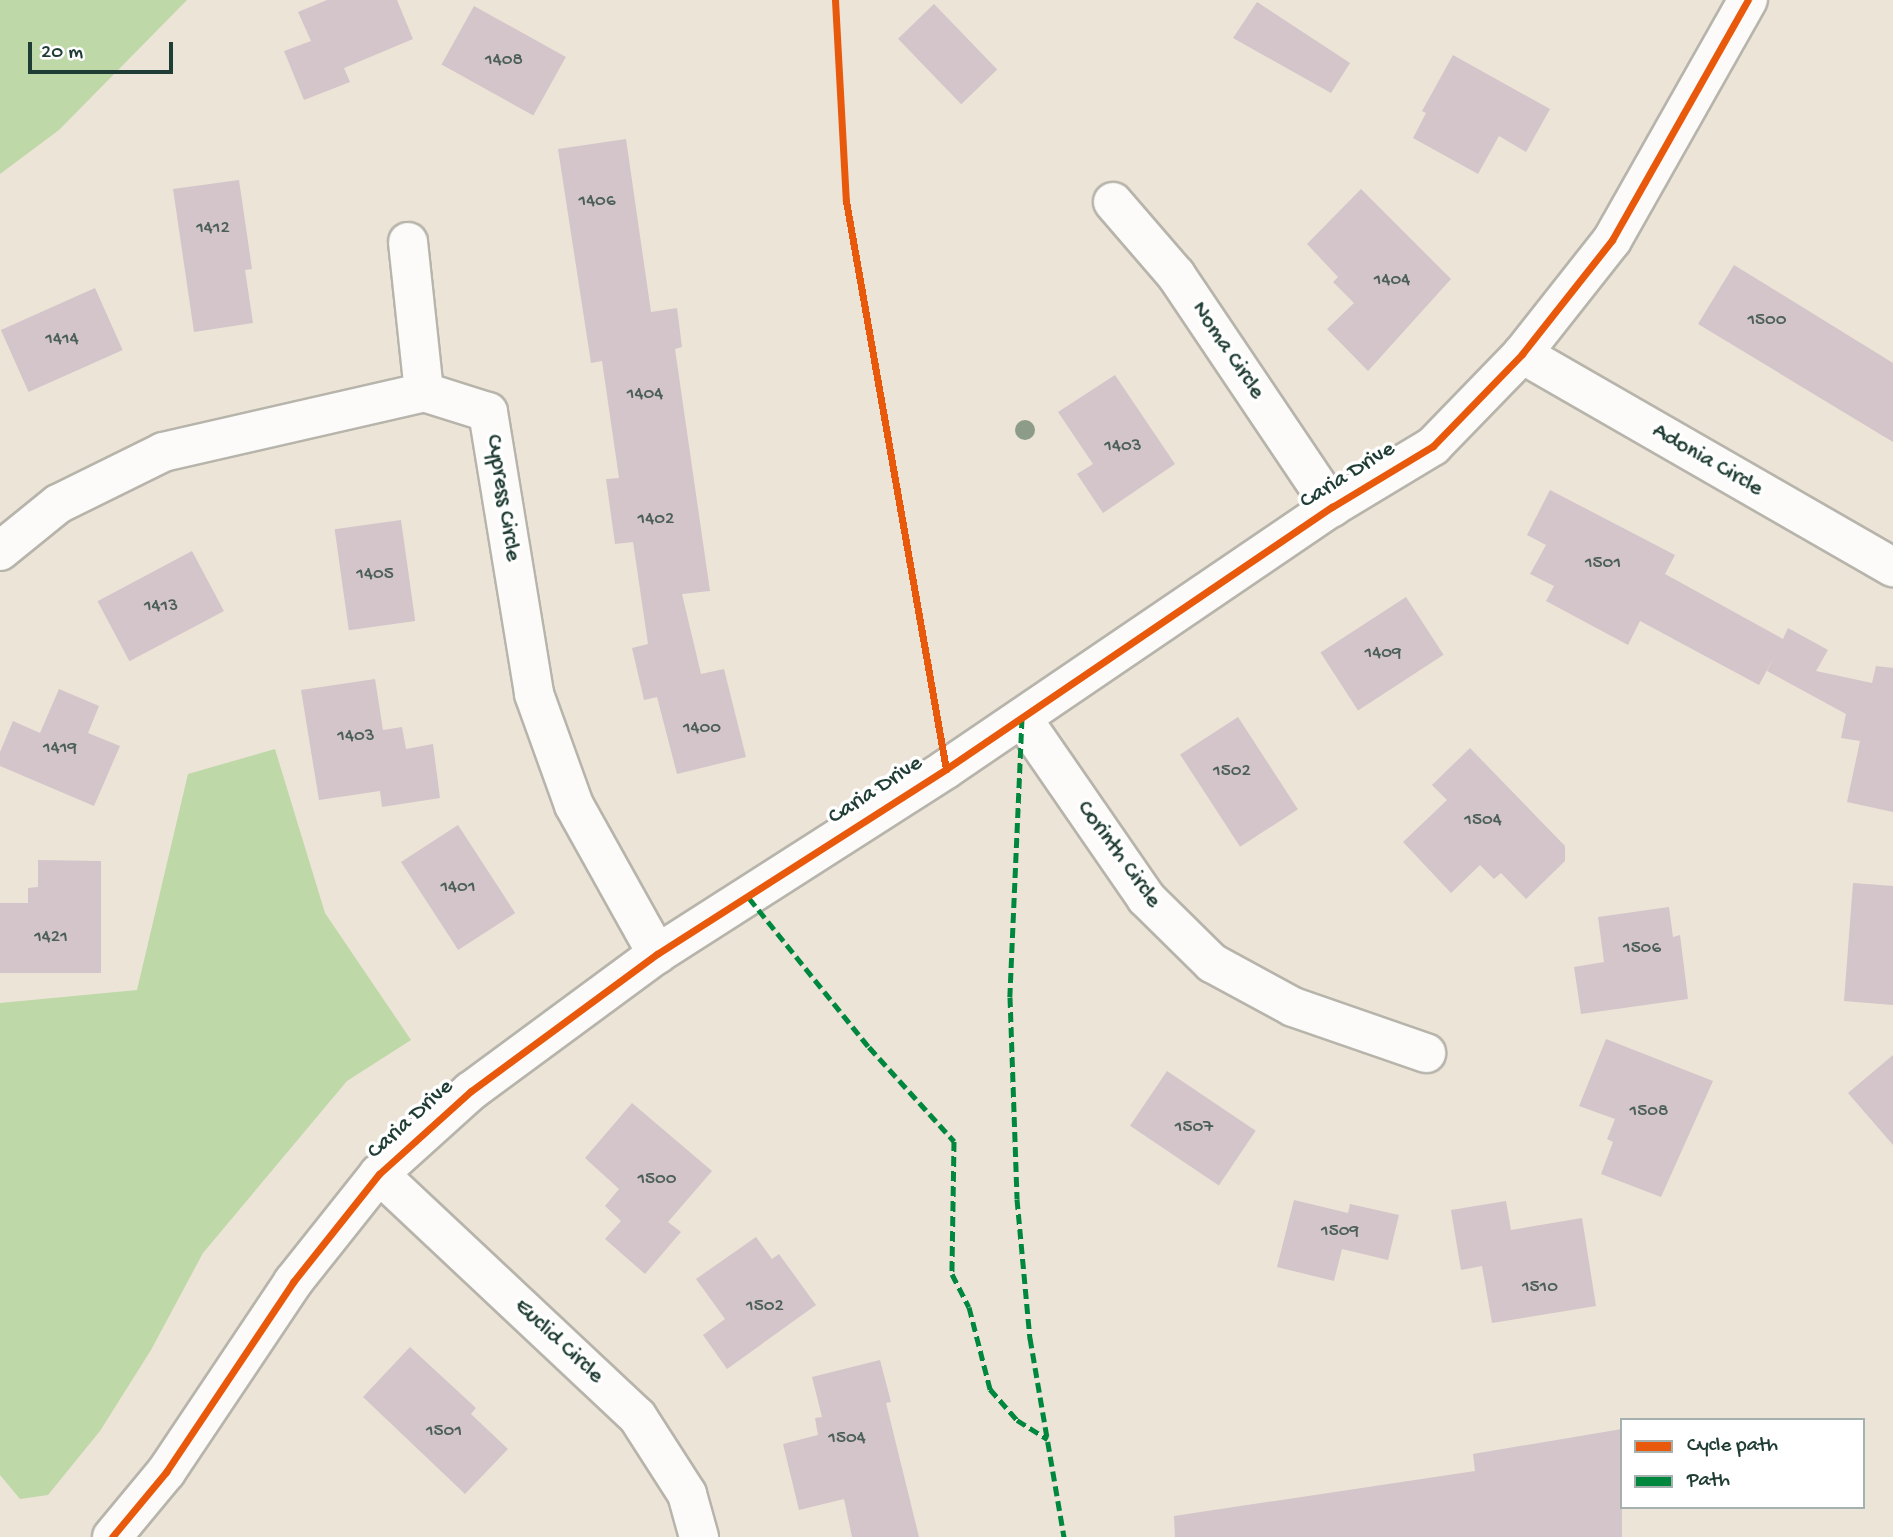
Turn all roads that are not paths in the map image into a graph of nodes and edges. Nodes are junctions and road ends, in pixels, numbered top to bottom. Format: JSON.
{"nodes":[{"id":1,"x":1748,"y":0,"type":"edge"},
{"id":2,"x":1113,"y":202,"type":"dead end"},
{"id":3,"x":408,"y":242,"type":"dead end"},
{"id":4,"x":1522,"y":354,"type":"junction"},
{"id":5,"x":424,"y":392,"type":"junction"},
{"id":6,"x":1332,"y":507,"type":"junction"},
{"id":7,"x":0,"y":551,"type":"edge"},
{"id":8,"x":1893,"y":567,"type":"edge"},
{"id":9,"x":1022,"y":718,"type":"junction"},
{"id":10,"x":657,"y":954,"type":"junction"},
{"id":11,"x":1426,"y":1053,"type":"dead end"},
{"id":12,"x":379,"y":1174,"type":"junction"},
{"id":13,"x":113,"y":1537,"type":"edge"},
{"id":14,"x":699,"y":1537,"type":"edge"}],
"edges":[{"from":1,"to":4,"type":"street","name":"Caria Drive"},
{"from":2,"to":6,"type":"street","name":"Noma Circle"},
{"from":3,"to":5,"type":"street"},
{"from":4,"to":6,"type":"street","name":"Caria Drive"},
{"from":4,"to":8,"type":"street","name":"Adonia Circle"},
{"from":5,"to":7,"type":"street"},
{"from":5,"to":10,"type":"street","name":"Cypress Circle"},
{"from":6,"to":9,"type":"street","name":"Caria Drive"},
{"from":9,"to":10,"type":"street","name":"Caria Drive"},
{"from":9,"to":11,"type":"street","name":"Corinth Circle"},
{"from":10,"to":12,"type":"street","name":"Caria Drive"},
{"from":12,"to":13,"type":"street","name":"Caria Drive"},
{"from":12,"to":14,"type":"street","name":"Euclid Circle"}]}
